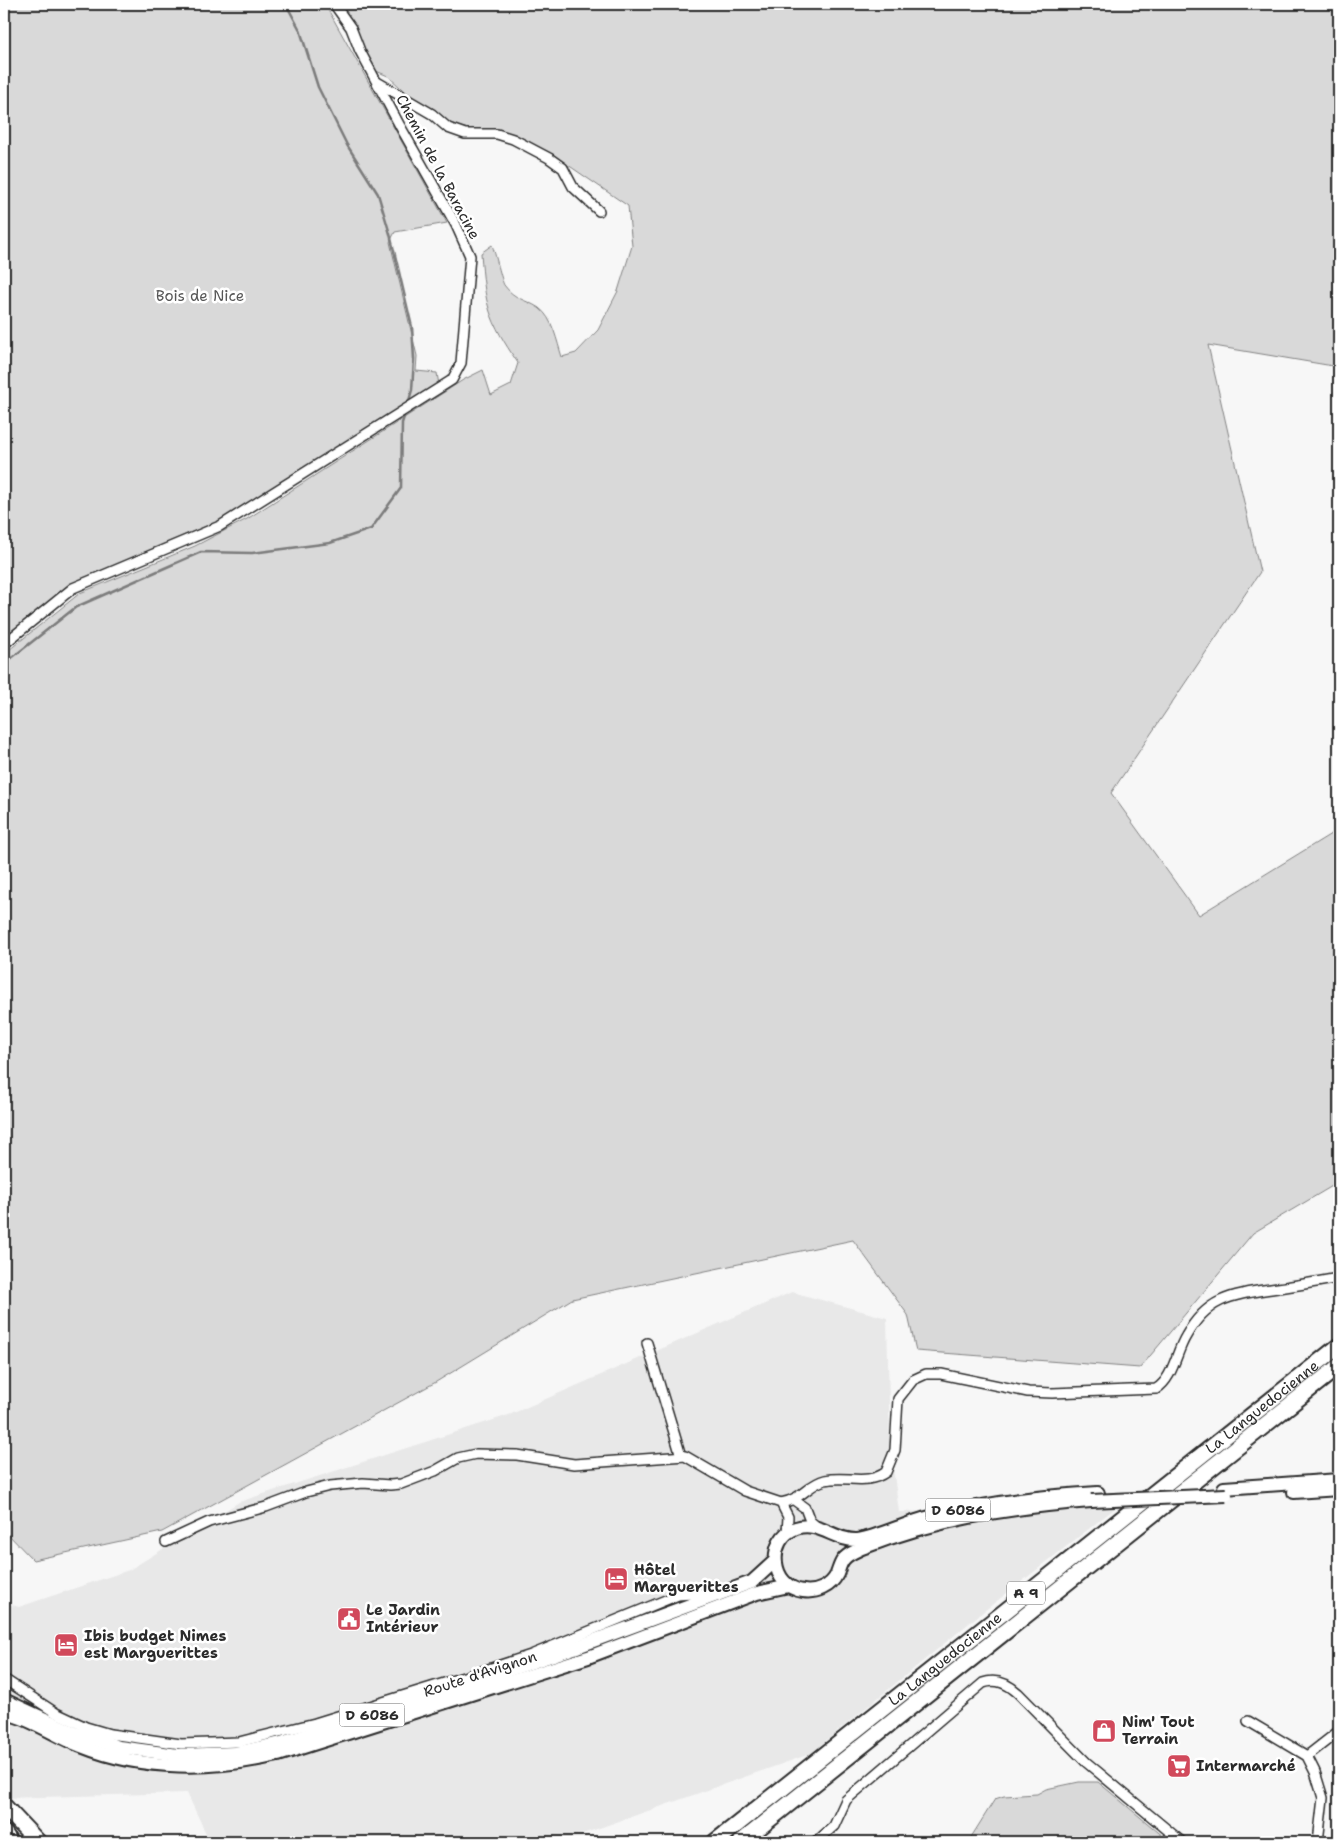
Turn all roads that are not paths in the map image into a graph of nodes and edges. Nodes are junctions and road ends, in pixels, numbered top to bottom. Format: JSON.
{"nodes":[{"id":1,"x":334,"y":4,"type":"edge"},
{"id":2,"x":377,"y":82,"type":"junction"},
{"id":3,"x":599,"y":211,"type":"dead end"},
{"id":4,"x":4,"y":644,"type":"edge"},
{"id":5,"x":1339,"y":1278,"type":"edge"},
{"id":6,"x":647,"y":1343,"type":"dead end"},
{"id":7,"x":1339,"y":1346,"type":"edge"},
{"id":8,"x":1339,"y":1366,"type":"edge"},
{"id":9,"x":681,"y":1456,"type":"junction"},
{"id":10,"x":1339,"y":1480,"type":"edge"},
{"id":11,"x":1339,"y":1490,"type":"edge"},
{"id":12,"x":1225,"y":1491,"type":"junction"},
{"id":13,"x":1094,"y":1497,"type":"junction"},
{"id":14,"x":794,"y":1500,"type":"junction"},
{"id":15,"x":781,"y":1503,"type":"junction"},
{"id":16,"x":820,"y":1528,"type":"junction"},
{"id":17,"x":787,"y":1533,"type":"junction"},
{"id":18,"x":166,"y":1542,"type":"dead end"},
{"id":19,"x":775,"y":1561,"type":"junction"},
{"id":20,"x":840,"y":1565,"type":"junction"},
{"id":21,"x":789,"y":1586,"type":"junction"},
{"id":22,"x":732,"y":1589,"type":"junction"},
{"id":23,"x":4,"y":1679,"type":"edge"},
{"id":24,"x":4,"y":1700,"type":"edge"},
{"id":25,"x":4,"y":1713,"type":"edge"},
{"id":26,"x":1248,"y":1721,"type":"dead end"},
{"id":27,"x":1339,"y":1731,"type":"edge"},
{"id":28,"x":1307,"y":1756,"type":"junction"},
{"id":29,"x":4,"y":1806,"type":"edge"},
{"id":30,"x":4,"y":1834,"type":"edge"},
{"id":31,"x":10,"y":1842,"type":"edge"},
{"id":32,"x":38,"y":1842,"type":"edge"},
{"id":33,"x":715,"y":1842,"type":"edge"},
{"id":34,"x":742,"y":1842,"type":"edge"},
{"id":35,"x":816,"y":1842,"type":"edge"},
{"id":36,"x":1182,"y":1842,"type":"edge"},
{"id":37,"x":1318,"y":1842,"type":"edge"}],
"edges":[{"from":1,"to":2,"type":"street","name":"Chemin de la Baracine"},
{"from":2,"to":3,"type":"street"},
{"from":2,"to":4,"type":"street","name":"Chemin de la Baracine"},
{"from":5,"to":14,"type":"street"},
{"from":6,"to":9,"type":"street"},
{"from":7,"to":33,"type":"highway","name":"La Languedocienne","number":"A 9"},
{"from":8,"to":34,"type":"highway","name":"La Languedocienne","number":"A 9"},
{"from":9,"to":15,"type":"street"},
{"from":9,"to":18,"type":"street"},
{"from":10,"to":12,"type":"main road","number":"D 6086"},
{"from":11,"to":12,"type":"main road","number":"D 6086"},
{"from":12,"to":13,"type":"main road","number":"D 6086","bridge":true},
{"from":13,"to":16,"type":"main road","number":"D 6086"},
{"from":13,"to":20,"type":"main road","number":"D 6086"},
{"from":14,"to":15,"type":"street"},
{"from":14,"to":16,"type":"street"},
{"from":15,"to":17,"type":"street"},
{"from":16,"to":17,"type":"main road"},
{"from":16,"to":20,"type":"main road"},
{"from":17,"to":19,"type":"main road"},
{"from":19,"to":21,"type":"main road"},
{"from":19,"to":22,"type":"main road","name":"Route d'Avignon","number":"D 6086"},
{"from":20,"to":21,"type":"main road"},
{"from":21,"to":25,"type":"main road","name":"Route d'Avignon","number":"D 6086"},
{"from":22,"to":23,"type":"street"},
{"from":22,"to":24,"type":"main road","name":"Route d'Avignon","number":"D 6086"},
{"from":26,"to":28,"type":"street"},
{"from":27,"to":28,"type":"street"},
{"from":28,"to":37,"type":"street"},
{"from":29,"to":32,"type":"highway"},
{"from":30,"to":31,"type":"highway"},
{"from":35,"to":36,"type":"street"}]}
